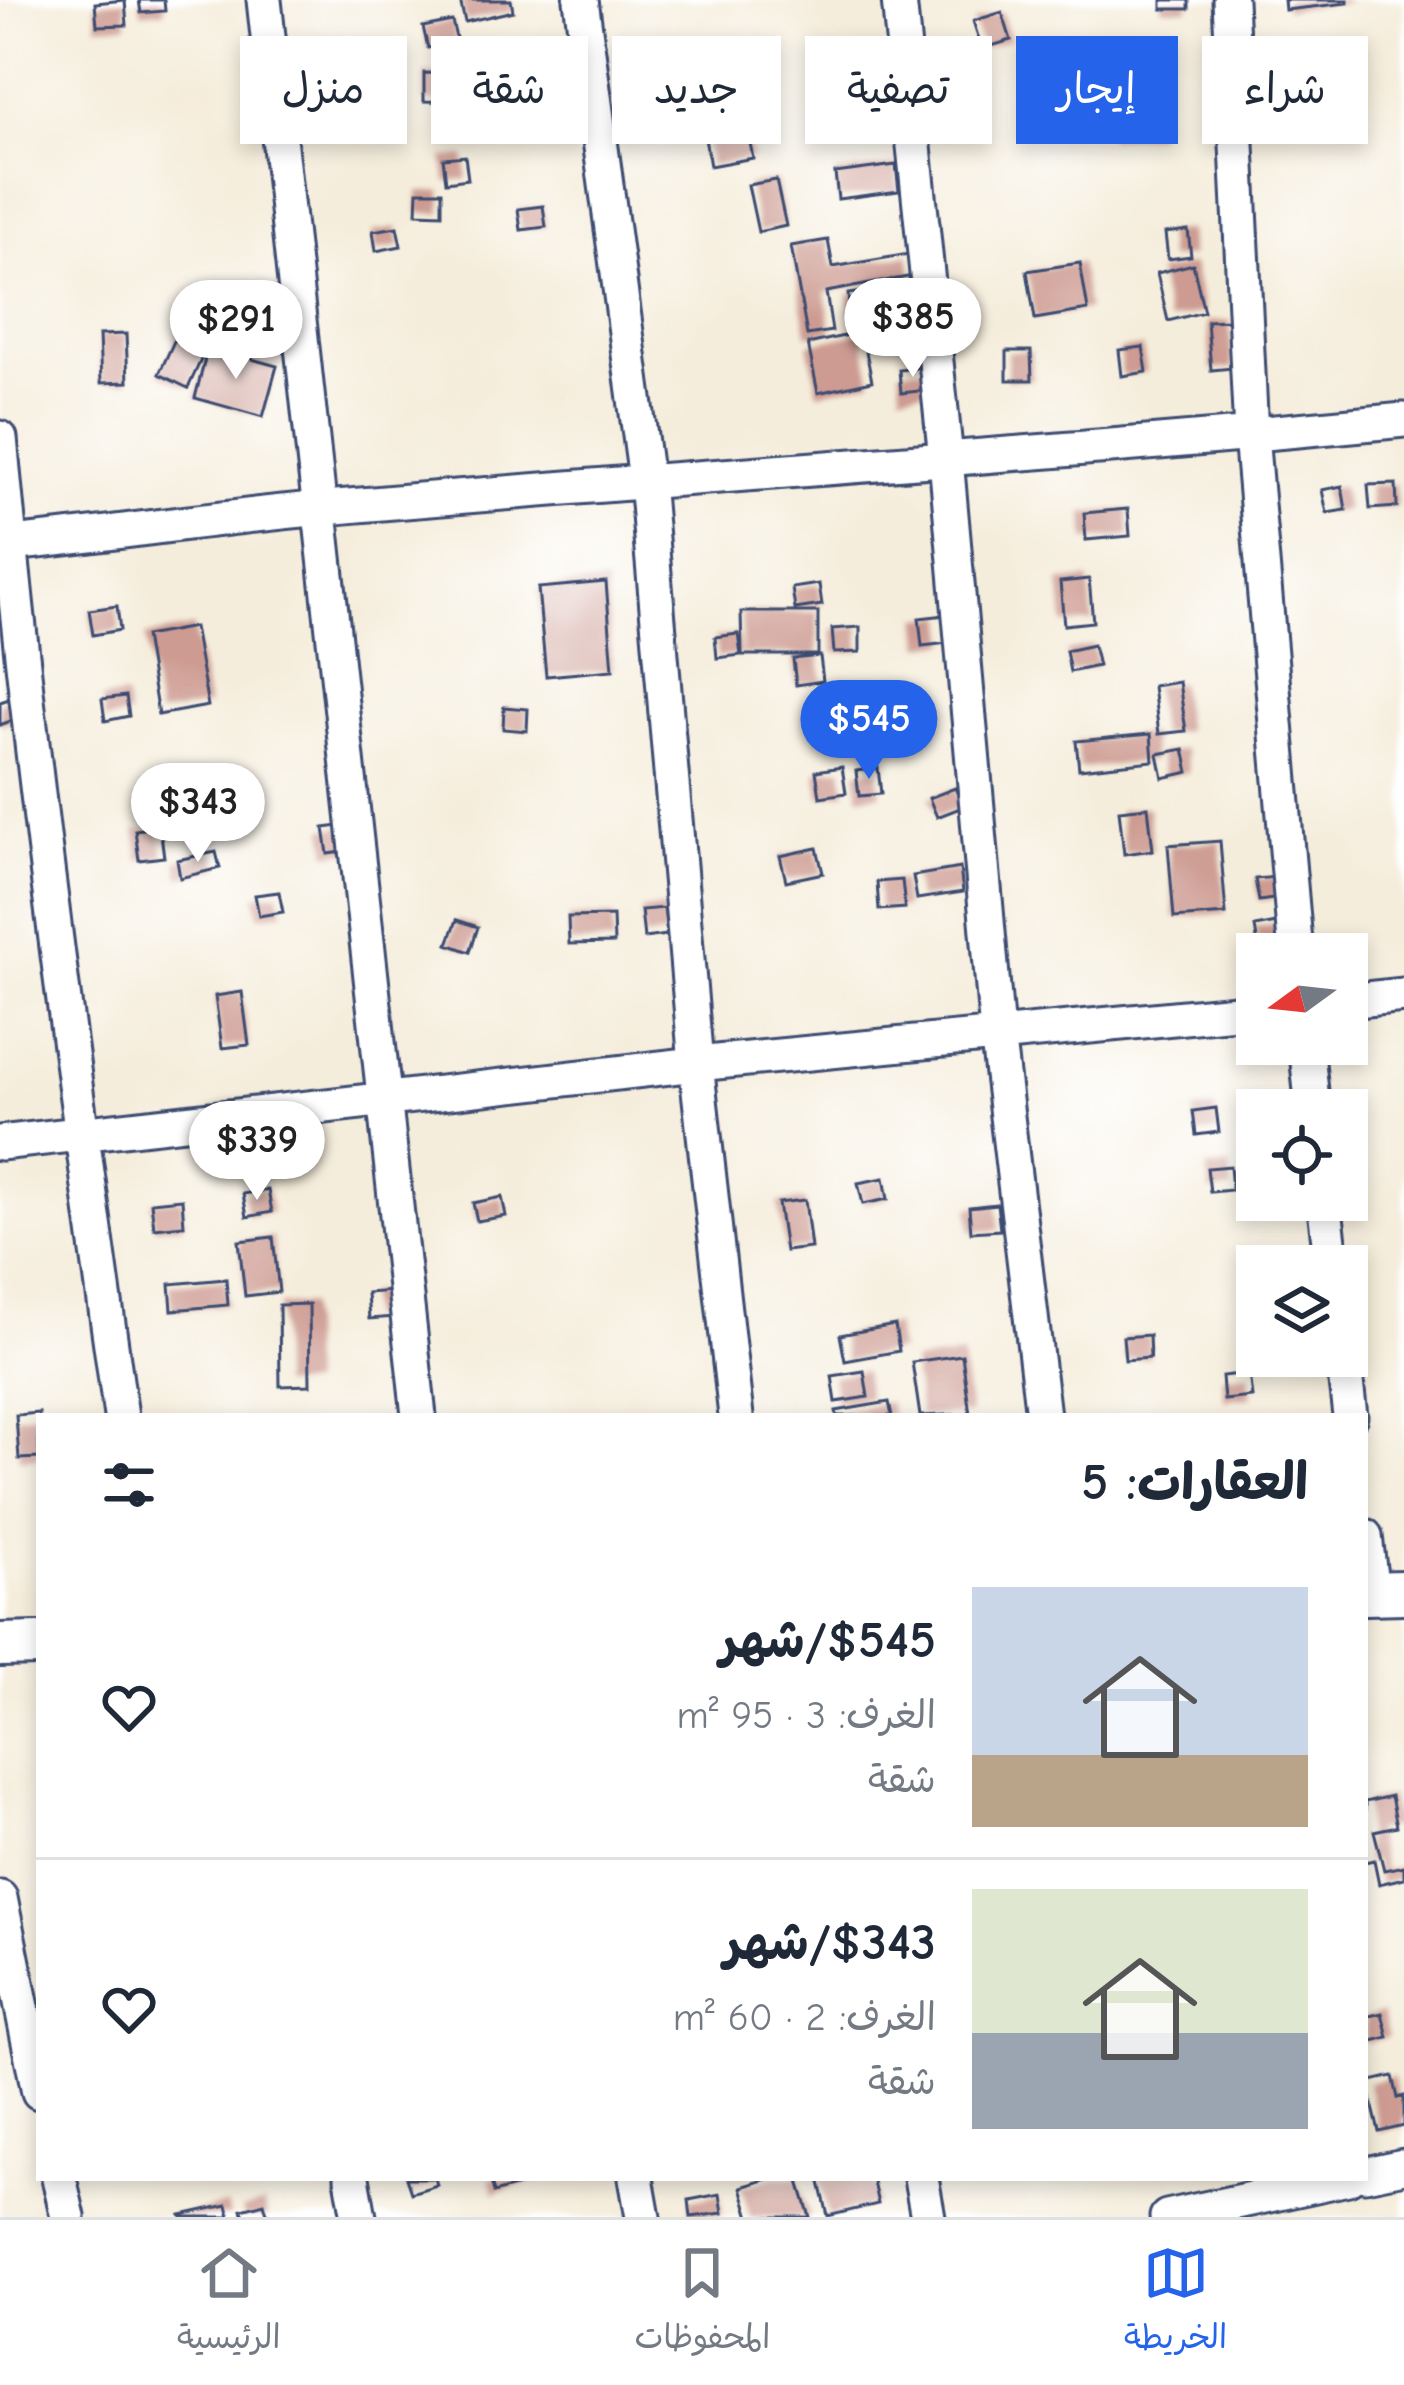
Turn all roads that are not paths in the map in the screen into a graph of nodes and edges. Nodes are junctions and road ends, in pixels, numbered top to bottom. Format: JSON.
{"nodes":[{"id":1,"x":264,"y":0,"type":"edge"},
{"id":2,"x":581,"y":0,"type":"edge"},
{"id":3,"x":898,"y":0,"type":"edge"},
{"id":4,"x":1230,"y":0,"type":"edge"},
{"id":5,"x":1404,"y":420,"type":"edge"},
{"id":6,"x":1251,"y":435,"type":"junction"},
{"id":7,"x":0,"y":438,"type":"edge"},
{"id":8,"x":946,"y":459,"type":"junction"},
{"id":9,"x":646,"y":480,"type":"junction"},
{"id":10,"x":318,"y":508,"type":"junction"},
{"id":11,"x":5,"y":545,"type":"edge"},
{"id":12,"x":1294,"y":933,"type":"edge"},
{"id":13,"x":1404,"y":995,"type":"edge"},
{"id":14,"x":1368,"y":999,"type":"edge"},
{"id":15,"x":1236,"y":1012,"type":"edge"},
{"id":16,"x":997,"y":1033,"type":"junction"},
{"id":17,"x":696,"y":1064,"type":"junction"},
{"id":18,"x":383,"y":1098,"type":"junction"},
{"id":19,"x":81,"y":1134,"type":"junction"},
{"id":20,"x":0,"y":1143,"type":"edge"},
{"id":21,"x":1346,"y":1377,"type":"edge"},
{"id":22,"x":121,"y":1413,"type":"edge"},
{"id":23,"x":419,"y":1413,"type":"edge"},
{"id":24,"x":736,"y":1413,"type":"edge"},
{"id":25,"x":1043,"y":1413,"type":"edge"},
{"id":26,"x":1351,"y":1413,"type":"edge"},
{"id":27,"x":1368,"y":1544,"type":"edge"},
{"id":28,"x":1389,"y":1596,"type":"edge"},
{"id":29,"x":36,"y":1644,"type":"edge"},
{"id":30,"x":0,"y":1646,"type":"edge"},
{"id":31,"x":0,"y":1898,"type":"edge"},
{"id":32,"x":36,"y":2077,"type":"edge"},
{"id":33,"x":1404,"y":2166,"type":"edge"},
{"id":34,"x":1368,"y":2173,"type":"edge"},
{"id":35,"x":60,"y":2181,"type":"edge"},
{"id":36,"x":353,"y":2181,"type":"edge"},
{"id":37,"x":637,"y":2181,"type":"edge"},
{"id":38,"x":922,"y":2181,"type":"edge"},
{"id":39,"x":1331,"y":2181,"type":"edge"},
{"id":40,"x":1214,"y":2201,"type":"edge"},
{"id":41,"x":68,"y":2217,"type":"edge"},
{"id":42,"x":359,"y":2217,"type":"edge"},
{"id":43,"x":643,"y":2217,"type":"edge"},
{"id":44,"x":928,"y":2217,"type":"edge"},
{"id":45,"x":1167,"y":2217,"type":"edge"}],
"edges":[{"from":1,"to":10,"type":"street"},
{"from":2,"to":9,"type":"street"},
{"from":3,"to":8,"type":"street"},
{"from":4,"to":6,"type":"street"},
{"from":5,"to":6,"type":"street"},
{"from":6,"to":8,"type":"street"},
{"from":6,"to":12,"type":"street"},
{"from":7,"to":11,"type":"street"},
{"from":8,"to":9,"type":"street"},
{"from":8,"to":16,"type":"street"},
{"from":9,"to":10,"type":"street"},
{"from":9,"to":17,"type":"street"},
{"from":10,"to":11,"type":"street"},
{"from":10,"to":18,"type":"street"},
{"from":11,"to":19,"type":"street"},
{"from":13,"to":14,"type":"street"},
{"from":15,"to":16,"type":"street"},
{"from":16,"to":17,"type":"street"},
{"from":16,"to":25,"type":"street"},
{"from":17,"to":18,"type":"street"},
{"from":17,"to":24,"type":"street"},
{"from":18,"to":19,"type":"street"},
{"from":18,"to":23,"type":"street"},
{"from":19,"to":20,"type":"street"},
{"from":19,"to":22,"type":"street"},
{"from":21,"to":26,"type":"street"},
{"from":27,"to":28,"type":"street"},
{"from":29,"to":30,"type":"street"},
{"from":31,"to":32,"type":"street"},
{"from":33,"to":34,"type":"street"},
{"from":35,"to":41,"type":"street"},
{"from":36,"to":42,"type":"street"},
{"from":37,"to":43,"type":"street"},
{"from":38,"to":44,"type":"street"},
{"from":39,"to":40,"type":"street"},
{"from":40,"to":45,"type":"street"}]}
